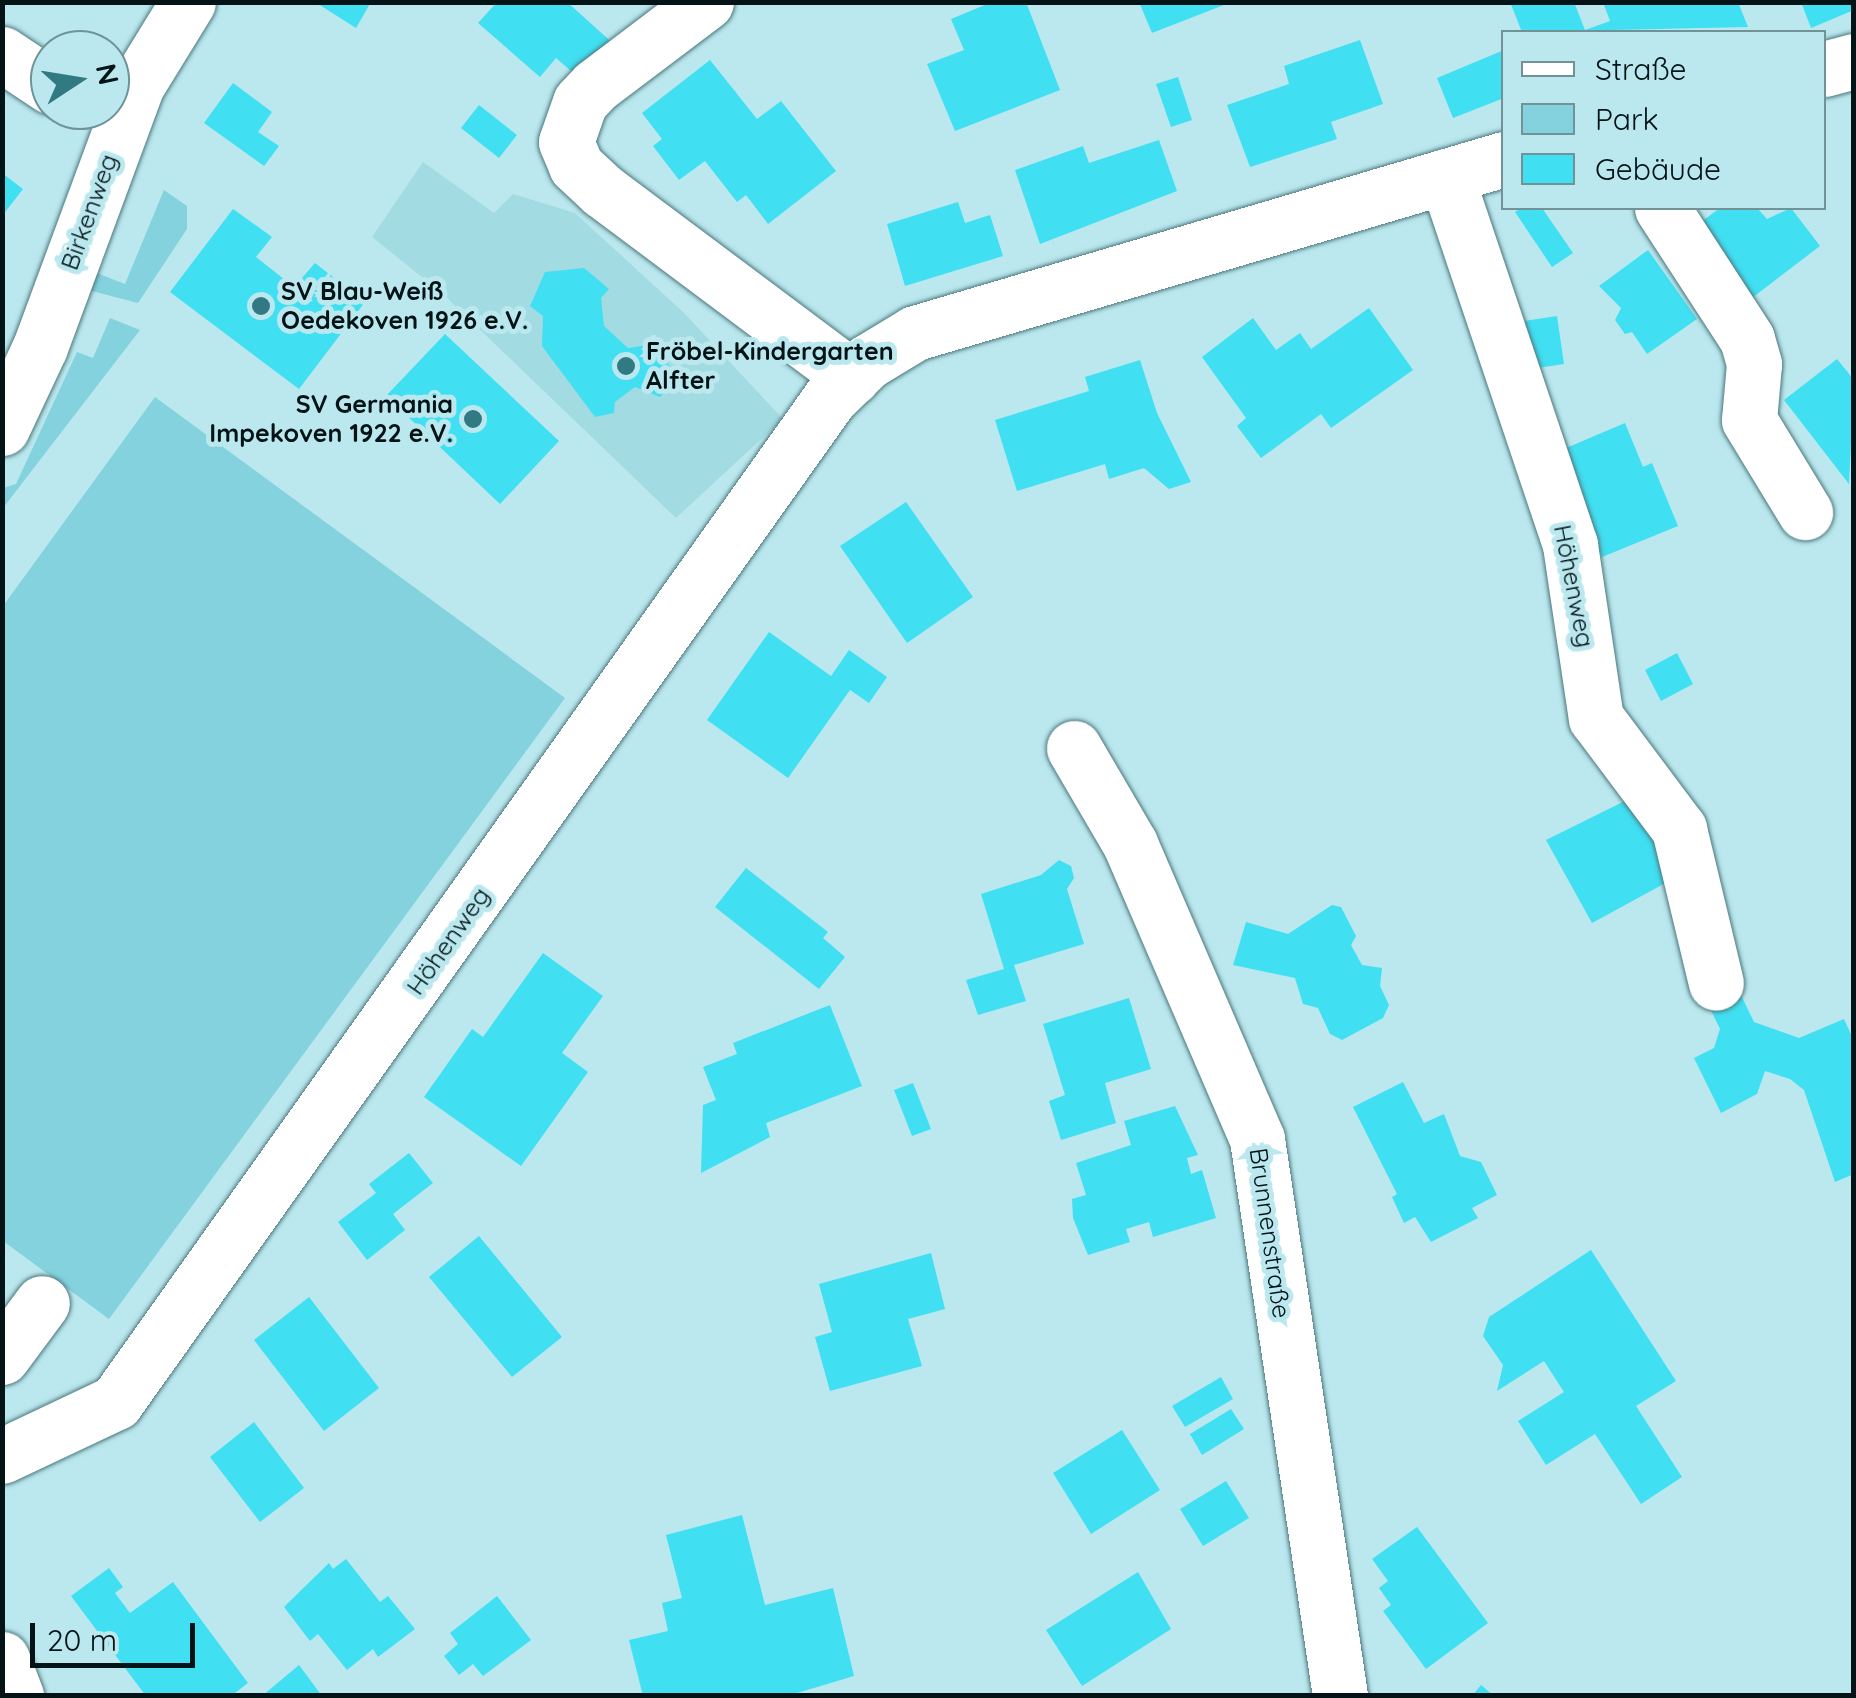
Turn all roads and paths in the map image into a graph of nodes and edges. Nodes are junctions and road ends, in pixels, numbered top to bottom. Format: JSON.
{"nodes":[{"id":1,"x":188,"y":2,"type":"edge"},
{"id":2,"x":687,"y":17,"type":"edge"},
{"id":3,"x":2,"y":54,"type":"edge"},
{"id":4,"x":1854,"y":61,"type":"edge"},
{"id":5,"x":1826,"y":68,"type":"edge"},
{"id":6,"x":30,"y":73,"type":"edge"},
{"id":7,"x":130,"y":92,"type":"edge"},
{"id":8,"x":100,"y":130,"type":"edge"},
{"id":9,"x":1501,"y":160,"type":"edge"},
{"id":10,"x":1446,"y":176,"type":"junction"},
{"id":11,"x":1663,"y":210,"type":"edge"},
{"id":12,"x":852,"y":378,"type":"junction"},
{"id":13,"x":2,"y":428,"type":"edge"},
{"id":14,"x":1806,"y":512,"type":"dead end"},
{"id":15,"x":1074,"y":748,"type":"dead end"},
{"id":16,"x":1716,"y":982,"type":"dead end"},
{"id":17,"x":42,"y":1303,"type":"dead end"},
{"id":18,"x":2,"y":1357,"type":"edge"},
{"id":19,"x":2,"y":1456,"type":"edge"},
{"id":20,"x":2,"y":1659,"type":"edge"},
{"id":21,"x":16,"y":1696,"type":"edge"},
{"id":22,"x":1340,"y":1696,"type":"edge"}],
"edges":[{"from":1,"to":7,"type":"street","name":"Birkenweg"},
{"from":2,"to":12,"type":"street"},
{"from":3,"to":6,"type":"street"},
{"from":4,"to":5,"type":"street"},
{"from":8,"to":13,"type":"street","name":"Birkenweg"},
{"from":9,"to":10,"type":"street","name":"Höhenweg"},
{"from":10,"to":12,"type":"street","name":"Höhenweg"},
{"from":10,"to":16,"type":"street","name":"Höhenweg"},
{"from":11,"to":14,"type":"street"},
{"from":12,"to":19,"type":"street","name":"Höhenweg"},
{"from":15,"to":22,"type":"street","name":"Brunnenstraße"},
{"from":17,"to":18,"type":"street"},
{"from":20,"to":21,"type":"street"}]}
